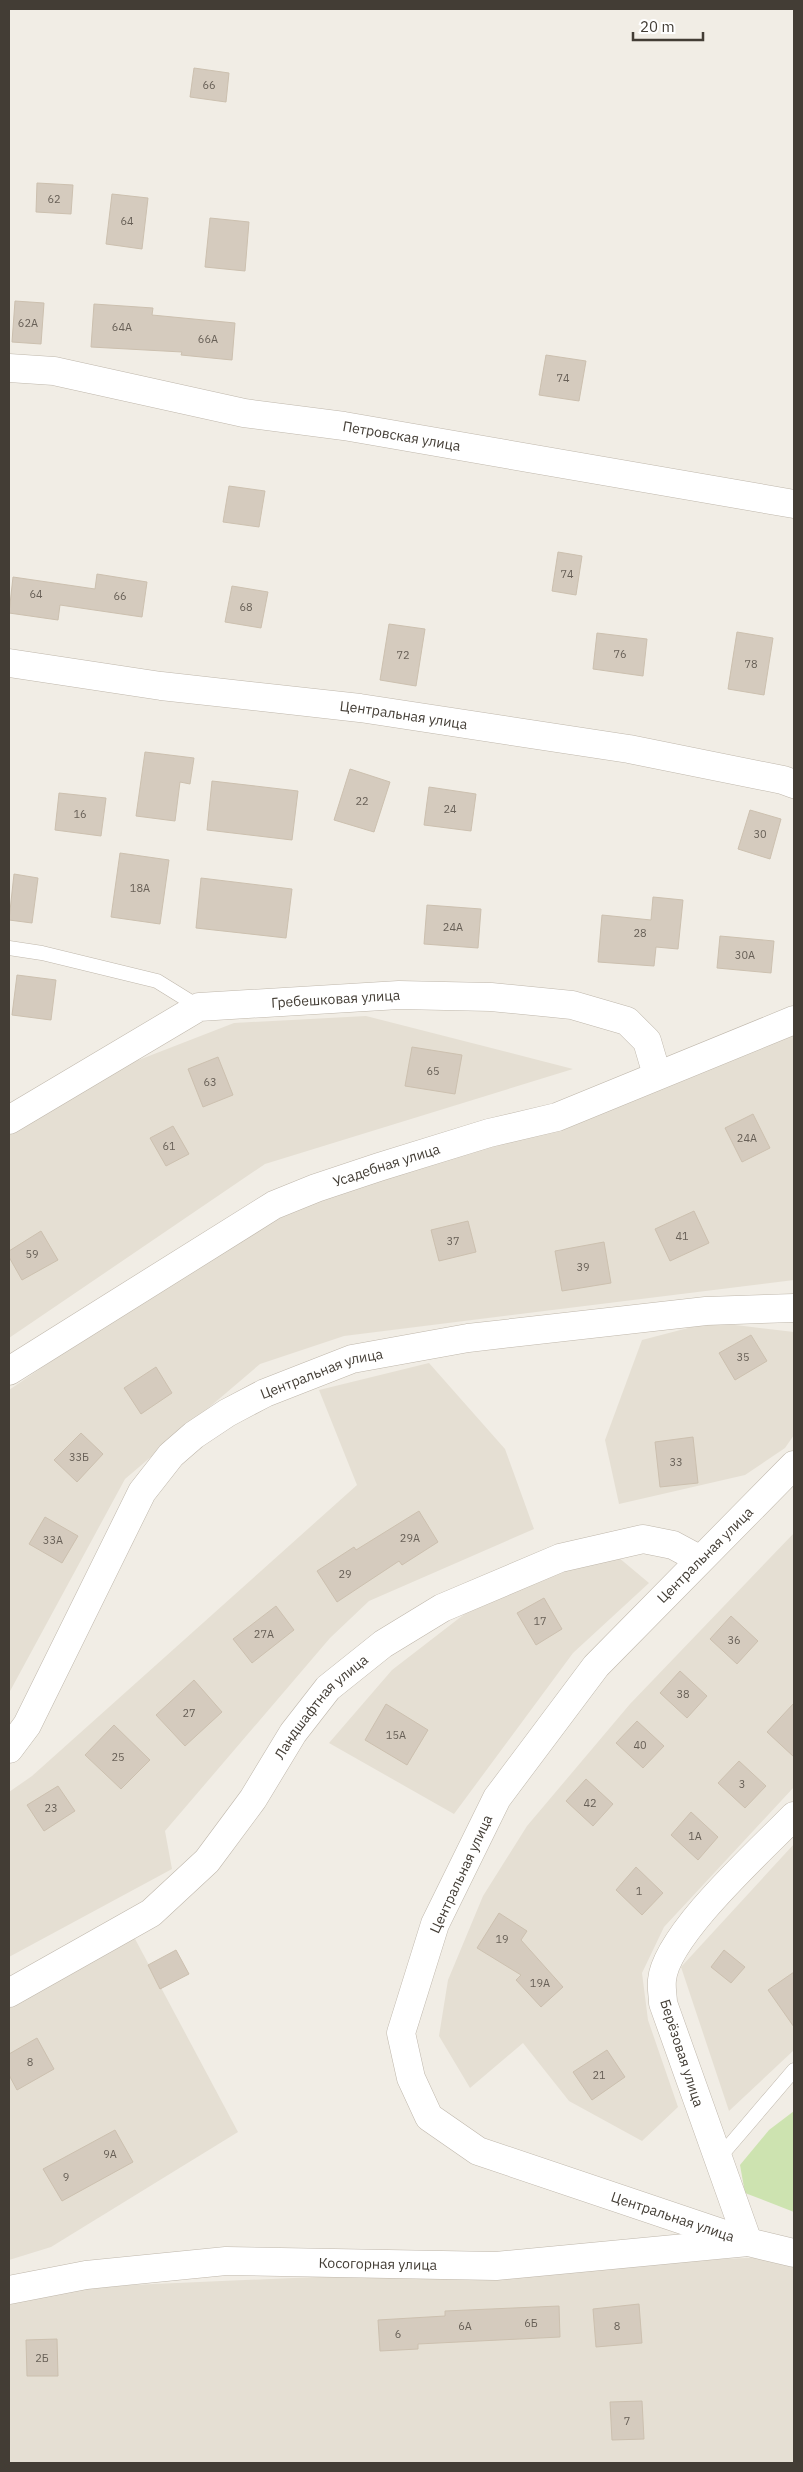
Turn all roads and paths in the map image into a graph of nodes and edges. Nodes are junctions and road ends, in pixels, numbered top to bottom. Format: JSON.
{"nodes":[{"id":1,"x":9,"y":368,"type":"edge"},
{"id":2,"x":794,"y":504,"type":"edge"},
{"id":3,"x":9,"y":663,"type":"edge"},
{"id":4,"x":794,"y":784,"type":"edge"},
{"id":5,"x":9,"y":948,"type":"edge"},
{"id":6,"x":199,"y":1007,"type":"junction"},
{"id":7,"x":794,"y":1020,"type":"edge"},
{"id":8,"x":657,"y":1075,"type":"junction"},
{"id":9,"x":9,"y":1120,"type":"edge"},
{"id":10,"x":794,"y":1308,"type":"edge"},
{"id":11,"x":9,"y":1371,"type":"edge"},
{"id":12,"x":794,"y":1465,"type":"edge"},
{"id":13,"x":699,"y":1559,"type":"junction"},
{"id":14,"x":9,"y":1749,"type":"edge"},
{"id":15,"x":794,"y":1816,"type":"edge"},
{"id":16,"x":9,"y":1993,"type":"edge"},
{"id":17,"x":794,"y":2070,"type":"edge"},
{"id":18,"x":718,"y":2159,"type":"junction"},
{"id":19,"x":748,"y":2242,"type":"junction"},
{"id":20,"x":794,"y":2253,"type":"edge"},
{"id":21,"x":9,"y":2290,"type":"edge"}],
"edges":[{"from":1,"to":2,"type":"street","name":"Петровская улица"},
{"from":3,"to":4,"type":"street","name":"Центральная улица"},
{"from":5,"to":6,"type":"lane"},
{"from":6,"to":8,"type":"street","name":"Гребешковая улица"},
{"from":6,"to":9,"type":"street","name":"Гребешковая улица"},
{"from":7,"to":8,"type":"street","name":"Усадебная улица"},
{"from":8,"to":11,"type":"street","name":"Усадебная улица"},
{"from":10,"to":14,"type":"street","name":"Центральная улица"},
{"from":12,"to":13,"type":"street","name":"Центральная улица"},
{"from":13,"to":16,"type":"street","name":"Ландшафтная улица"},
{"from":13,"to":19,"type":"street","name":"Центральная улица"},
{"from":15,"to":18,"type":"street","name":"Берёзовая улица"},
{"from":17,"to":18,"type":"lane"},
{"from":18,"to":19,"type":"street","name":"Берёзовая улица"},
{"from":19,"to":20,"type":"street","name":"Центральная улица"},
{"from":19,"to":21,"type":"street","name":"Косогорная улица"}]}
